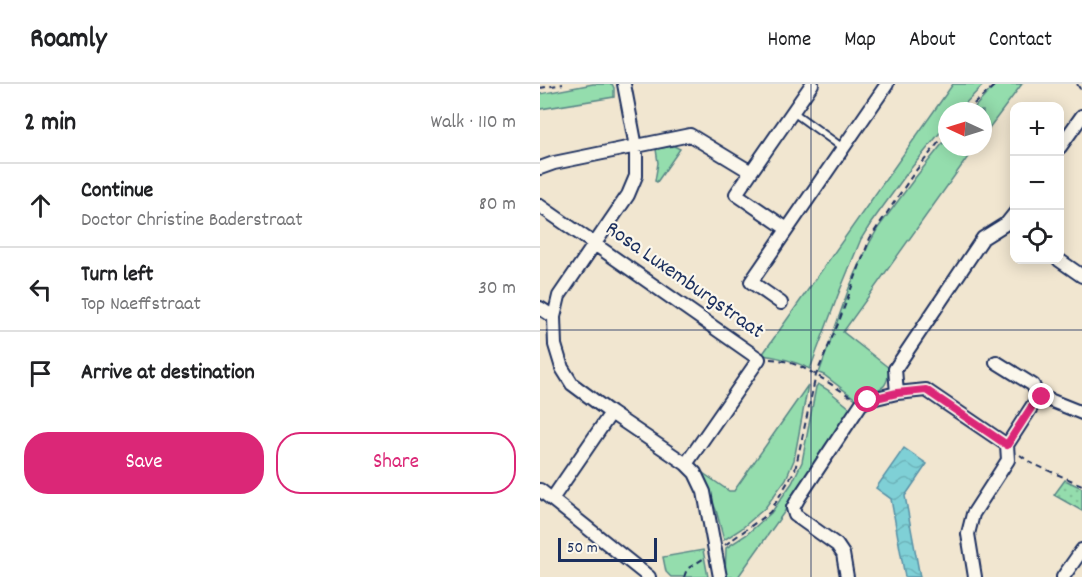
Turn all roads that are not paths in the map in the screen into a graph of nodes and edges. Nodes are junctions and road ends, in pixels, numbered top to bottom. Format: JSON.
{"nodes":[{"id":1,"x":624,"y":84,"type":"edge"},
{"id":2,"x":813,"y":84,"type":"edge"},
{"id":3,"x":887,"y":84,"type":"edge"},
{"id":4,"x":792,"y":112,"type":"junction"},
{"id":5,"x":1082,"y":116,"type":"edge"},
{"id":6,"x":1064,"y":140,"type":"edge"},
{"id":7,"x":636,"y":147,"type":"junction"},
{"id":8,"x":843,"y":148,"type":"junction"},
{"id":9,"x":540,"y":168,"type":"edge"},
{"id":10,"x":752,"y":172,"type":"junction"},
{"id":11,"x":540,"y":206,"type":"edge"},
{"id":12,"x":1010,"y":222,"type":"edge"},
{"id":13,"x":787,"y":229,"type":"junction"},
{"id":14,"x":595,"y":244,"type":"junction"},
{"id":15,"x":1064,"y":263,"type":"edge"},
{"id":16,"x":1082,"y":276,"type":"edge"},
{"id":17,"x":781,"y":303,"type":"dead end"},
{"id":18,"x":540,"y":308,"type":"edge"},
{"id":19,"x":554,"y":317,"type":"junction"},
{"id":20,"x":996,"y":362,"type":"dead end"},
{"id":21,"x":897,"y":393,"type":"junction"},
{"id":22,"x":1038,"y":397,"type":"junction"},
{"id":23,"x":611,"y":413,"type":"junction"},
{"id":24,"x":1082,"y":413,"type":"edge"},
{"id":25,"x":1007,"y":445,"type":"junction"},
{"id":26,"x":686,"y":464,"type":"junction"},
{"id":27,"x":540,"y":490,"type":"edge"},
{"id":28,"x":552,"y":499,"type":"junction"},
{"id":29,"x":1082,"y":550,"type":"edge"},
{"id":30,"x":649,"y":577,"type":"edge"},
{"id":31,"x":720,"y":577,"type":"edge"},
{"id":32,"x":847,"y":577,"type":"edge"},
{"id":33,"x":975,"y":577,"type":"edge"},
{"id":34,"x":1063,"y":577,"type":"edge"}],
"edges":[{"from":1,"to":7,"type":"street"},
{"from":2,"to":4,"type":"street"},
{"from":3,"to":8,"type":"street"},
{"from":4,"to":8,"type":"lane"},
{"from":4,"to":10,"type":"street"},
{"from":5,"to":6,"type":"street"},
{"from":7,"to":9,"type":"street"},
{"from":7,"to":10,"type":"street"},
{"from":7,"to":14,"type":"street"},
{"from":8,"to":13,"type":"street"},
{"from":10,"to":13,"type":"street"},
{"from":11,"to":14,"type":"street","name":"Rosa Luxemburgstraat"},
{"from":12,"to":21,"type":"street"},
{"from":13,"to":17,"type":"street"},
{"from":14,"to":19,"type":"street"},
{"from":14,"to":26,"type":"street","name":"Rosa Luxemburgstraat"},
{"from":15,"to":16,"type":"street"},
{"from":18,"to":19,"type":"street"},
{"from":19,"to":23,"type":"street"},
{"from":20,"to":22,"type":"street"},
{"from":21,"to":25,"type":"street"},
{"from":21,"to":32,"type":"street"},
{"from":22,"to":24,"type":"street"},
{"from":22,"to":25,"type":"street"},
{"from":23,"to":26,"type":"street"},
{"from":23,"to":28,"type":"street"},
{"from":25,"to":33,"type":"street"},
{"from":26,"to":31,"type":"street"},
{"from":27,"to":28,"type":"street"},
{"from":28,"to":30,"type":"street"},
{"from":29,"to":34,"type":"street"}]}
